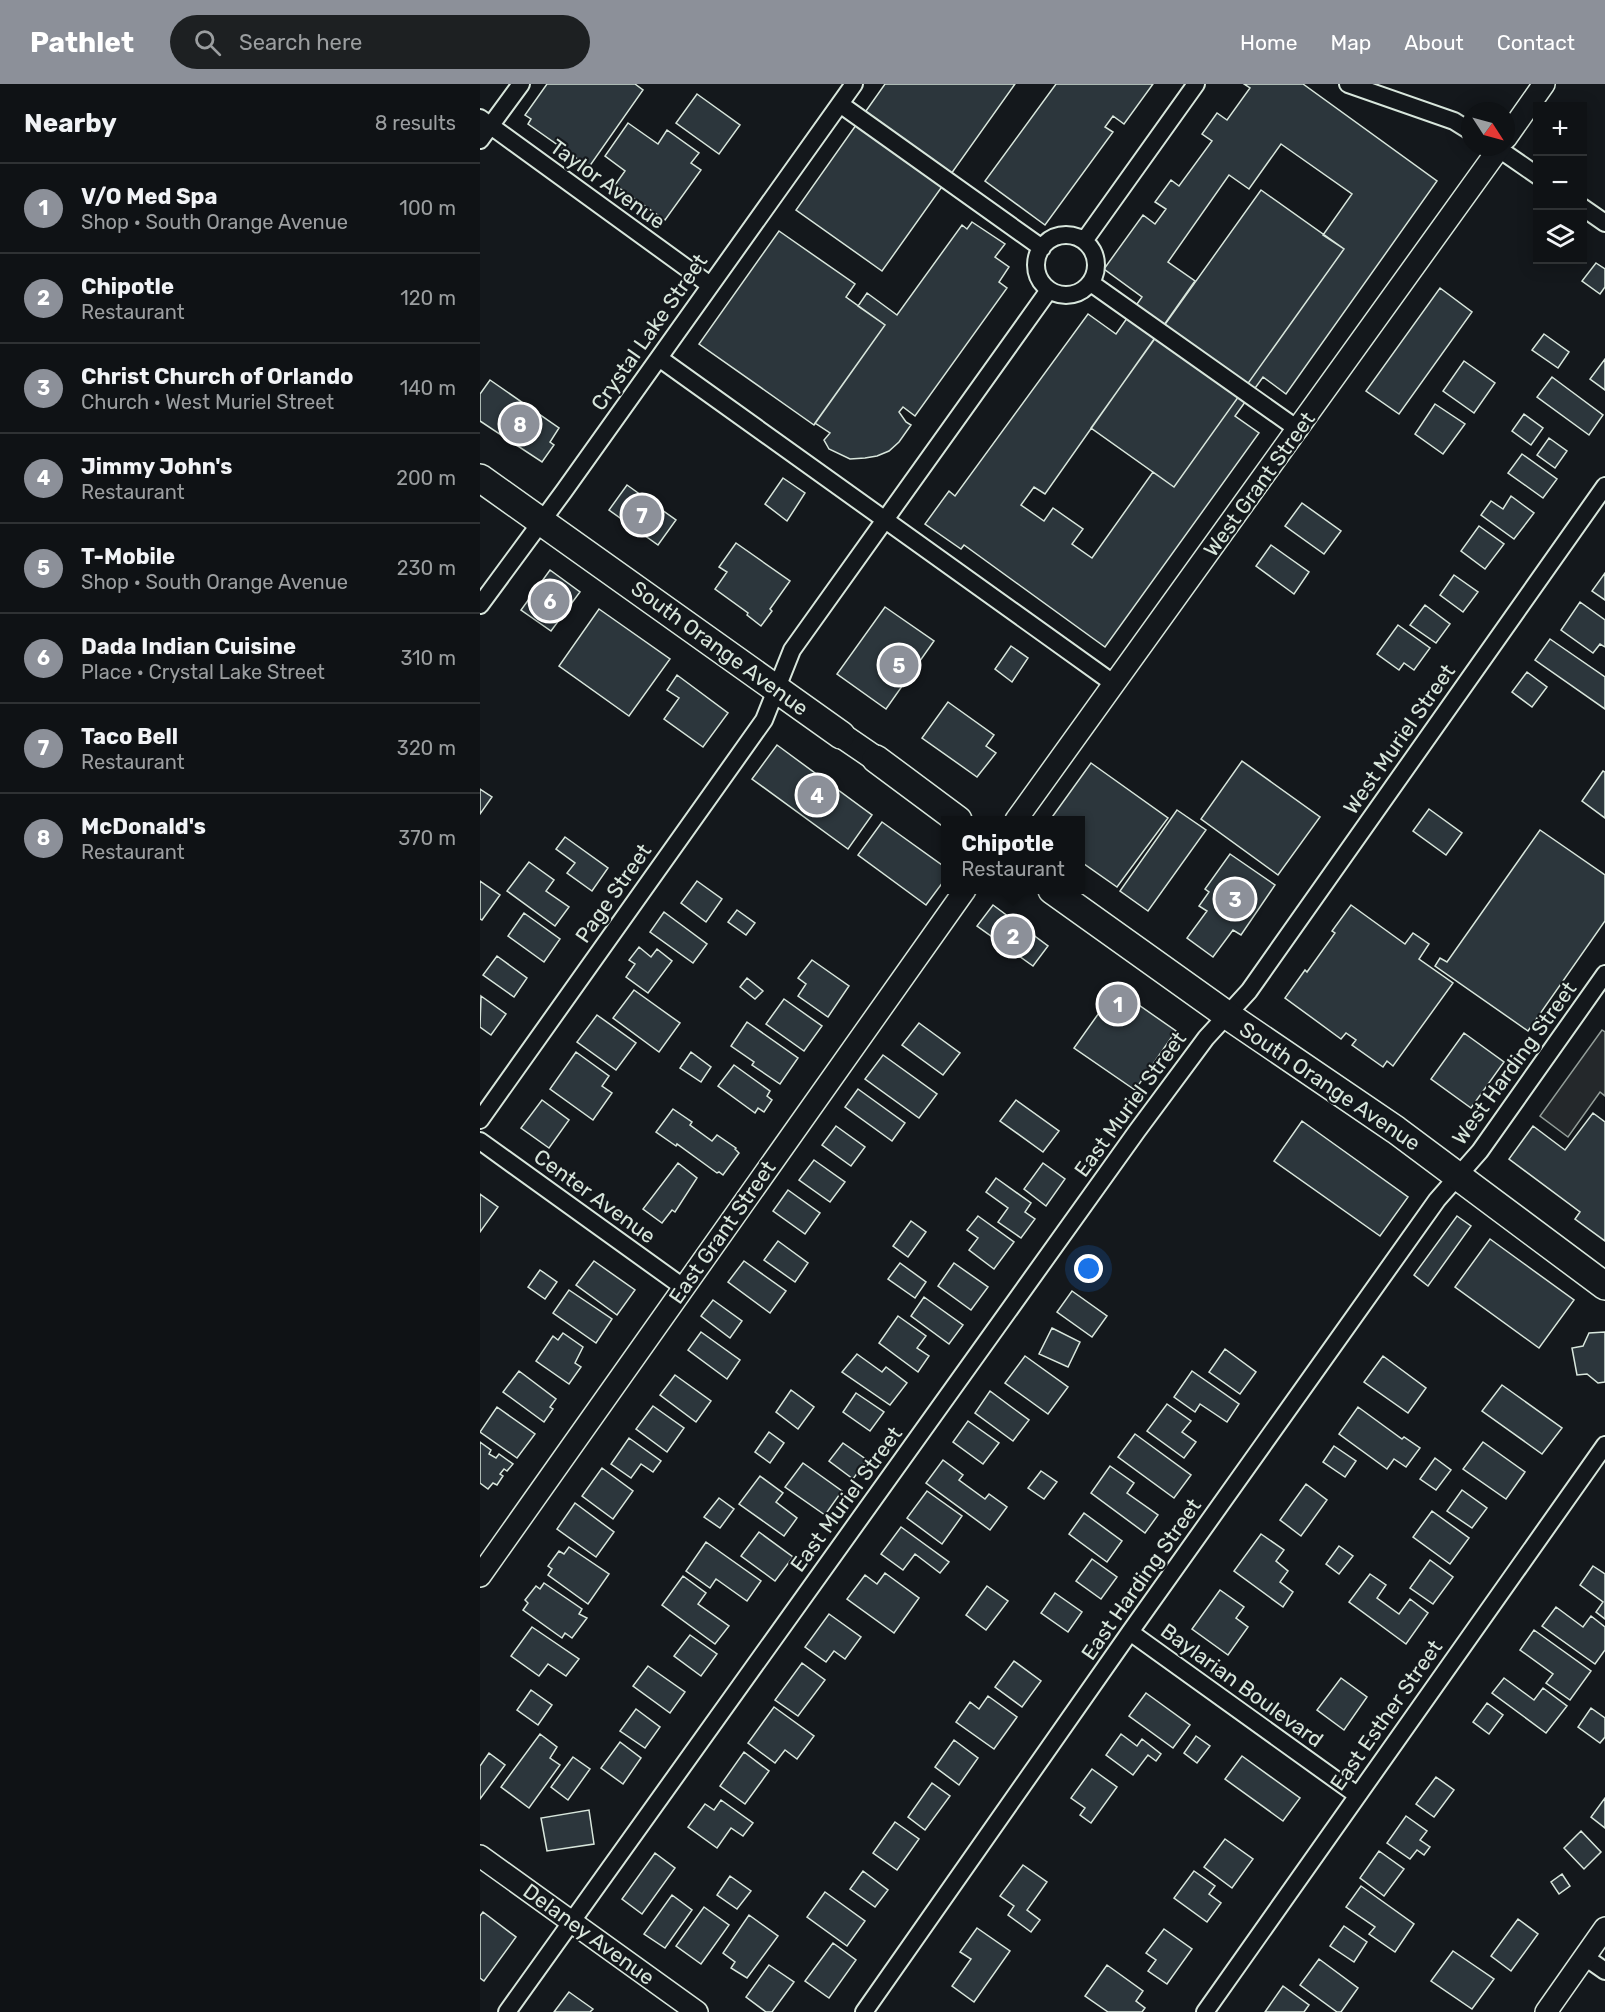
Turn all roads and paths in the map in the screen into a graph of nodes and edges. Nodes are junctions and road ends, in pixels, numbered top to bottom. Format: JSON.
{"nodes":[{"id":1,"x":520,"y":84,"type":"edge"},
{"id":2,"x":854,"y":84,"type":"edge"},
{"id":3,"x":1196,"y":84,"type":"edge"},
{"id":4,"x":1348,"y":84,"type":"edge"},
{"id":5,"x":1544,"y":84,"type":"edge"},
{"id":6,"x":840,"y":104,"type":"junction"},
{"id":7,"x":485,"y":122,"type":"edge"},
{"id":8,"x":1515,"y":124,"type":"edge"},
{"id":9,"x":1461,"y":125,"type":"edge"},
{"id":10,"x":480,"y":140,"type":"edge"},
{"id":11,"x":1492,"y":156,"type":"edge"},
{"id":12,"x":1513,"y":156,"type":"edge"},
{"id":13,"x":1533,"y":172,"type":"edge"},
{"id":14,"x":1586,"y":210,"type":"edge"},
{"id":15,"x":1605,"y":223,"type":"edge"},
{"id":16,"x":1084,"y":241,"type":"junction"},
{"id":17,"x":1042,"y":248,"type":"junction"},
{"id":18,"x":1091,"y":283,"type":"junction"},
{"id":19,"x":710,"y":285,"type":"junction"},
{"id":20,"x":1048,"y":290,"type":"junction"},
{"id":21,"x":659,"y":358,"type":"junction"},
{"id":22,"x":1299,"y":430,"type":"junction"},
{"id":23,"x":480,"y":478,"type":"edge"},
{"id":24,"x":1605,"y":486,"type":"edge"},
{"id":25,"x":885,"y":519,"type":"junction"},
{"id":26,"x":541,"y":521,"type":"junction"},
{"id":27,"x":480,"y":606,"type":"edge"},
{"id":28,"x":1113,"y":683,"type":"junction"},
{"id":29,"x":776,"y":688,"type":"junction"},
{"id":30,"x":841,"y":735,"type":"joint"},
{"id":31,"x":876,"y":759,"type":"joint"},
{"id":32,"x":953,"y":816,"type":"edge"},
{"id":33,"x":1019,"y":816,"type":"edge"},
{"id":34,"x":962,"y":894,"type":"edge"},
{"id":35,"x":1058,"y":894,"type":"edge"},
{"id":36,"x":1605,"y":974,"type":"edge"},
{"id":37,"x":1227,"y":1015,"type":"junction"},
{"id":38,"x":480,"y":1120,"type":"edge"},
{"id":39,"x":480,"y":1141,"type":"edge"},
{"id":40,"x":1459,"y":1176,"type":"junction"},
{"id":41,"x":1605,"y":1286,"type":"edge"},
{"id":42,"x":683,"y":1287,"type":"junction"},
{"id":43,"x":1605,"y":1445,"type":"edge"},
{"id":44,"x":480,"y":1576,"type":"edge"},
{"id":45,"x":1130,"y":1632,"type":"junction"},
{"id":46,"x":1357,"y":1795,"type":"junction"},
{"id":47,"x":480,"y":1856,"type":"edge"},
{"id":48,"x":571,"y":1922,"type":"junction"},
{"id":49,"x":1605,"y":1928,"type":"edge"},
{"id":50,"x":1585,"y":1957,"type":"junction"},
{"id":51,"x":1605,"y":1971,"type":"edge"},
{"id":52,"x":507,"y":2012,"type":"edge"},
{"id":53,"x":697,"y":2012,"type":"edge"},
{"id":54,"x":864,"y":2012,"type":"edge"},
{"id":55,"x":1205,"y":2012,"type":"edge"},
{"id":56,"x":1546,"y":2012,"type":"edge"}],
"edges":[{"from":1,"to":7,"type":"street"},
{"from":2,"to":6,"type":"street","name":"Crystal Lake Street"},
{"from":3,"to":16,"type":"street"},
{"from":4,"to":9,"type":"street"},
{"from":5,"to":8,"type":"street","name":"West Grant Street"},
{"from":6,"to":17,"type":"street"},
{"from":6,"to":19,"type":"street","name":"Crystal Lake Street"},
{"from":7,"to":10,"type":"street"},
{"from":7,"to":19,"type":"street","name":"Taylor Avenue"},
{"from":11,"to":22,"type":"street","name":"West Grant Street"},
{"from":12,"to":13,"type":"street"},
{"from":14,"to":15,"type":"street"},
{"from":16,"to":17,"type":"street"},
{"from":16,"to":18,"type":"street"},
{"from":17,"to":20,"type":"street"},
{"from":18,"to":20,"type":"street"},
{"from":18,"to":22,"type":"street"},
{"from":19,"to":21,"type":"street","name":"Crystal Lake Street"},
{"from":20,"to":25,"type":"street","name":"Page Street"},
{"from":21,"to":25,"type":"street"},
{"from":21,"to":26,"type":"street","name":"Crystal Lake Street"},
{"from":22,"to":28,"type":"street","name":"West Grant Street"},
{"from":23,"to":26,"type":"main road","name":"South Orange Avenue"},
{"from":24,"to":37,"type":"street","name":"West Muriel Street"},
{"from":25,"to":28,"type":"street"},
{"from":25,"to":29,"type":"street","name":"Page Street"},
{"from":26,"to":27,"type":"street","name":"Crystal Lake Street"},
{"from":26,"to":29,"type":"main road","name":"South Orange Avenue"},
{"from":28,"to":33,"type":"street","name":"West Grant Street"},
{"from":29,"to":30,"type":"main road","name":"South Orange Avenue"},
{"from":29,"to":38,"type":"street","name":"Page Street"},
{"from":30,"to":31,"type":"main road","name":"South Orange Avenue"},
{"from":31,"to":32,"type":"main road","name":"South Orange Avenue"},
{"from":34,"to":42,"type":"street","name":"East Grant Street"},
{"from":35,"to":37,"type":"main road","name":"South Orange Avenue"},
{"from":36,"to":40,"type":"street","name":"West Harding Street"},
{"from":37,"to":40,"type":"main road","name":"South Orange Avenue"},
{"from":37,"to":48,"type":"street","name":"East Muriel Street"},
{"from":39,"to":42,"type":"street","name":"Center Avenue"},
{"from":40,"to":41,"type":"main road","name":"South Orange Avenue"},
{"from":40,"to":45,"type":"street","name":"East Harding Street"},
{"from":42,"to":44,"type":"street","name":"East Grant Street"},
{"from":43,"to":46,"type":"street","name":"East Esther Street"},
{"from":45,"to":46,"type":"street","name":"Baylarian Boulevard"},
{"from":45,"to":54,"type":"street","name":"East Harding Street"},
{"from":46,"to":55,"type":"street","name":"East Esther Street"},
{"from":47,"to":48,"type":"street","name":"Delaney Avenue"},
{"from":48,"to":52,"type":"street","name":"East Muriel Street"},
{"from":48,"to":53,"type":"street","name":"Delaney Avenue"},
{"from":49,"to":50,"type":"street"},
{"from":50,"to":51,"type":"street"},
{"from":50,"to":56,"type":"street"}]}
